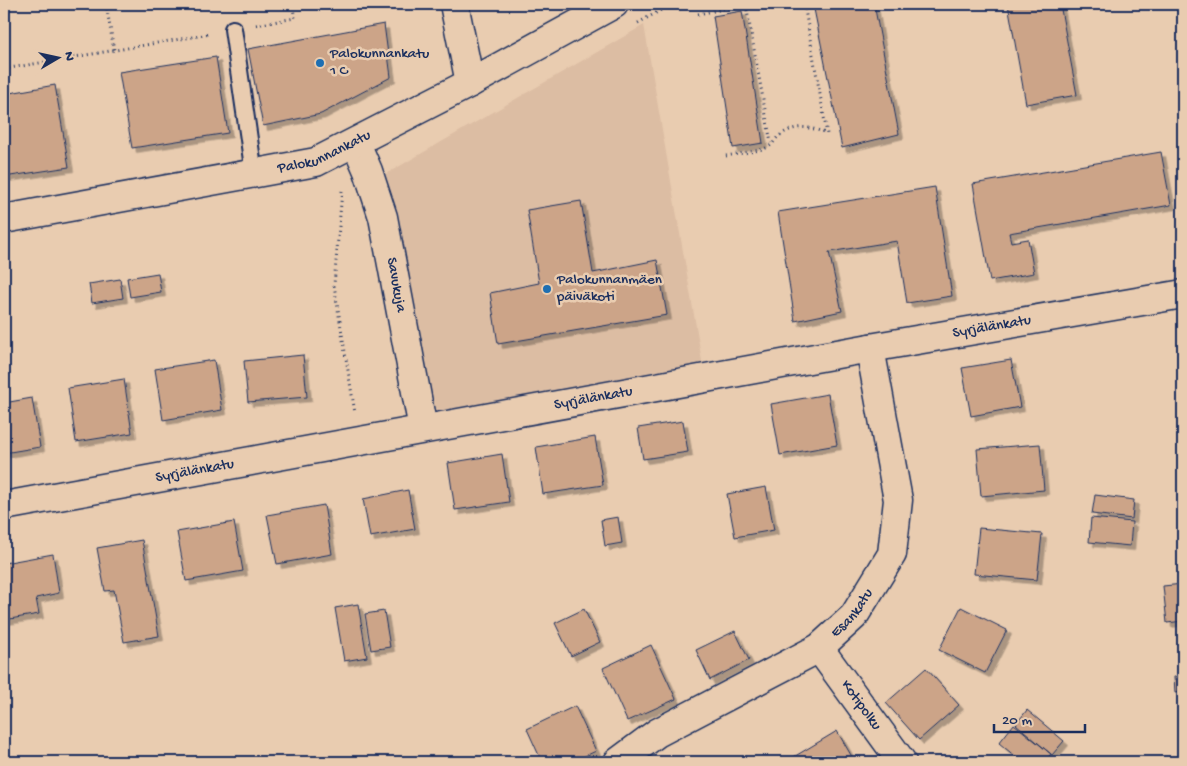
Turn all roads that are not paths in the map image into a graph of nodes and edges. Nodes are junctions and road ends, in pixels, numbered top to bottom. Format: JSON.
{"nodes":[{"id":1,"x":454,"y":4,"type":"edge"},
{"id":2,"x":614,"y":4,"type":"edge"},
{"id":3,"x":233,"y":29,"type":"road end"},
{"id":4,"x":470,"y":83,"type":"junction"},
{"id":5,"x":356,"y":143,"type":"junction"},
{"id":6,"x":254,"y":174,"type":"junction"},
{"id":7,"x":4,"y":219,"type":"edge"},
{"id":8,"x":1183,"y":294,"type":"edge"},
{"id":9,"x":870,"y":348,"type":"junction"},
{"id":10,"x":423,"y":429,"type":"junction"},
{"id":11,"x":4,"y":506,"type":"edge"},
{"id":12,"x":819,"y":648,"type":"junction"},
{"id":13,"x":618,"y":762,"type":"edge"},
{"id":14,"x":902,"y":762,"type":"edge"}],
"edges":[{"from":1,"to":4,"type":"street"},
{"from":2,"to":4,"type":"street","name":"Palokunnankatu"},
{"from":3,"to":6,"type":"lane"},
{"from":4,"to":5,"type":"street","name":"Palokunnankatu"},
{"from":5,"to":6,"type":"street","name":"Palokunnankatu"},
{"from":5,"to":10,"type":"street","name":"Savukuja"},
{"from":6,"to":7,"type":"street","name":"Palokunnankatu"},
{"from":8,"to":9,"type":"street","name":"Syrjälänkatu"},
{"from":9,"to":10,"type":"street","name":"Syrjälänkatu"},
{"from":9,"to":12,"type":"street","name":"Esankatu"},
{"from":10,"to":11,"type":"street","name":"Syrjälänkatu"},
{"from":12,"to":13,"type":"street","name":"Esankatu"},
{"from":12,"to":14,"type":"street","name":"Kotipolku"}]}
